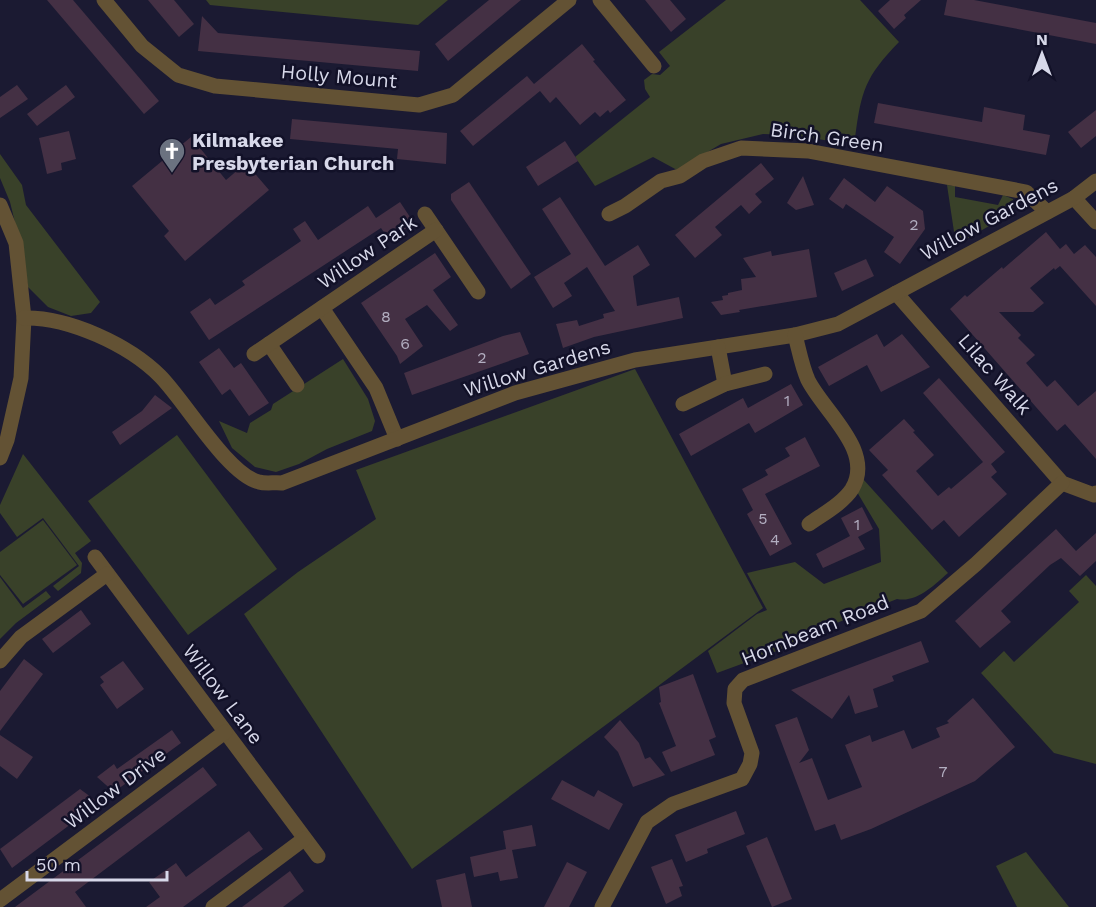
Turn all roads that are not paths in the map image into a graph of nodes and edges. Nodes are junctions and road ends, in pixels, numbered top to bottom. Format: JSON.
{"nodes":[{"id":1,"x":104,"y":0,"type":"edge"},
{"id":2,"x":568,"y":0,"type":"edge"},
{"id":3,"x":600,"y":0,"type":"edge"},
{"id":4,"x":654,"y":66,"type":"dead end"},
{"id":5,"x":1096,"y":181,"type":"edge"},
{"id":6,"x":1074,"y":198,"type":"junction"},
{"id":7,"x":0,"y":206,"type":"edge"},
{"id":8,"x":1047,"y":212,"type":"junction"},
{"id":9,"x":424,"y":214,"type":"dead end"},
{"id":10,"x":609,"y":214,"type":"dead end"},
{"id":11,"x":1096,"y":222,"type":"edge"},
{"id":12,"x":436,"y":230,"type":"junction"},
{"id":13,"x":478,"y":292,"type":"dead end"},
{"id":14,"x":896,"y":293,"type":"junction"},
{"id":15,"x":322,"y":308,"type":"junction"},
{"id":16,"x":24,"y":318,"type":"junction"},
{"id":17,"x":795,"y":335,"type":"junction"},
{"id":18,"x":269,"y":344,"type":"junction"},
{"id":19,"x":718,"y":347,"type":"junction"},
{"id":20,"x":254,"y":354,"type":"dead end"},
{"id":21,"x":765,"y":374,"type":"dead end"},
{"id":22,"x":725,"y":384,"type":"junction"},
{"id":23,"x":297,"y":385,"type":"dead end"},
{"id":24,"x":683,"y":404,"type":"dead end"},
{"id":25,"x":397,"y":439,"type":"junction"},
{"id":26,"x":0,"y":458,"type":"edge"},
{"id":27,"x":1062,"y":483,"type":"junction"},
{"id":28,"x":1096,"y":493,"type":"edge"},
{"id":29,"x":809,"y":524,"type":"dead end"},
{"id":30,"x":95,"y":557,"type":"dead end"},
{"id":31,"x":107,"y":574,"type":"junction"},
{"id":32,"x":0,"y":661,"type":"edge"},
{"id":33,"x":225,"y":732,"type":"junction"},
{"id":34,"x":304,"y":839,"type":"junction"},
{"id":35,"x":318,"y":856,"type":"dead end"},
{"id":36,"x":0,"y":900,"type":"edge"},
{"id":37,"x":213,"y":907,"type":"edge"},
{"id":38,"x":602,"y":907,"type":"edge"}],
"edges":[{"from":1,"to":2,"type":"street","name":"Holly Mount"},
{"from":3,"to":4,"type":"street"},
{"from":5,"to":6,"type":"street","name":"Willow Gardens"},
{"from":6,"to":8,"type":"street","name":"Willow Gardens"},
{"from":6,"to":11,"type":"street"},
{"from":7,"to":16,"type":"street"},
{"from":8,"to":10,"type":"street","name":"Birch Green"},
{"from":8,"to":14,"type":"street","name":"Willow Gardens"},
{"from":9,"to":12,"type":"street","name":"Willow Park"},
{"from":12,"to":13,"type":"street","name":"Willow Park"},
{"from":12,"to":15,"type":"street","name":"Willow Park"},
{"from":14,"to":17,"type":"street","name":"Willow Gardens"},
{"from":14,"to":27,"type":"street","name":"Lilac Walk"},
{"from":15,"to":18,"type":"street","name":"Willow Park"},
{"from":15,"to":25,"type":"street","name":"Willow Park"},
{"from":16,"to":25,"type":"street","name":"Willow Gardens"},
{"from":16,"to":26,"type":"street"},
{"from":17,"to":19,"type":"street","name":"Willow Gardens"},
{"from":17,"to":29,"type":"street"},
{"from":18,"to":20,"type":"street","name":"Willow Park"},
{"from":18,"to":23,"type":"street"},
{"from":19,"to":22,"type":"street"},
{"from":19,"to":25,"type":"street","name":"Willow Gardens"},
{"from":21,"to":22,"type":"street"},
{"from":22,"to":24,"type":"street"},
{"from":27,"to":28,"type":"street","name":"Lilac Walk"},
{"from":27,"to":38,"type":"street","name":"Hornbeam Road"},
{"from":30,"to":31,"type":"street","name":"Willow Lane"},
{"from":31,"to":32,"type":"street"},
{"from":31,"to":33,"type":"street","name":"Willow Lane"},
{"from":33,"to":34,"type":"street","name":"Willow Lane"},
{"from":33,"to":36,"type":"street","name":"Willow Drive"},
{"from":34,"to":35,"type":"street","name":"Willow Lane"},
{"from":34,"to":37,"type":"street"}]}
